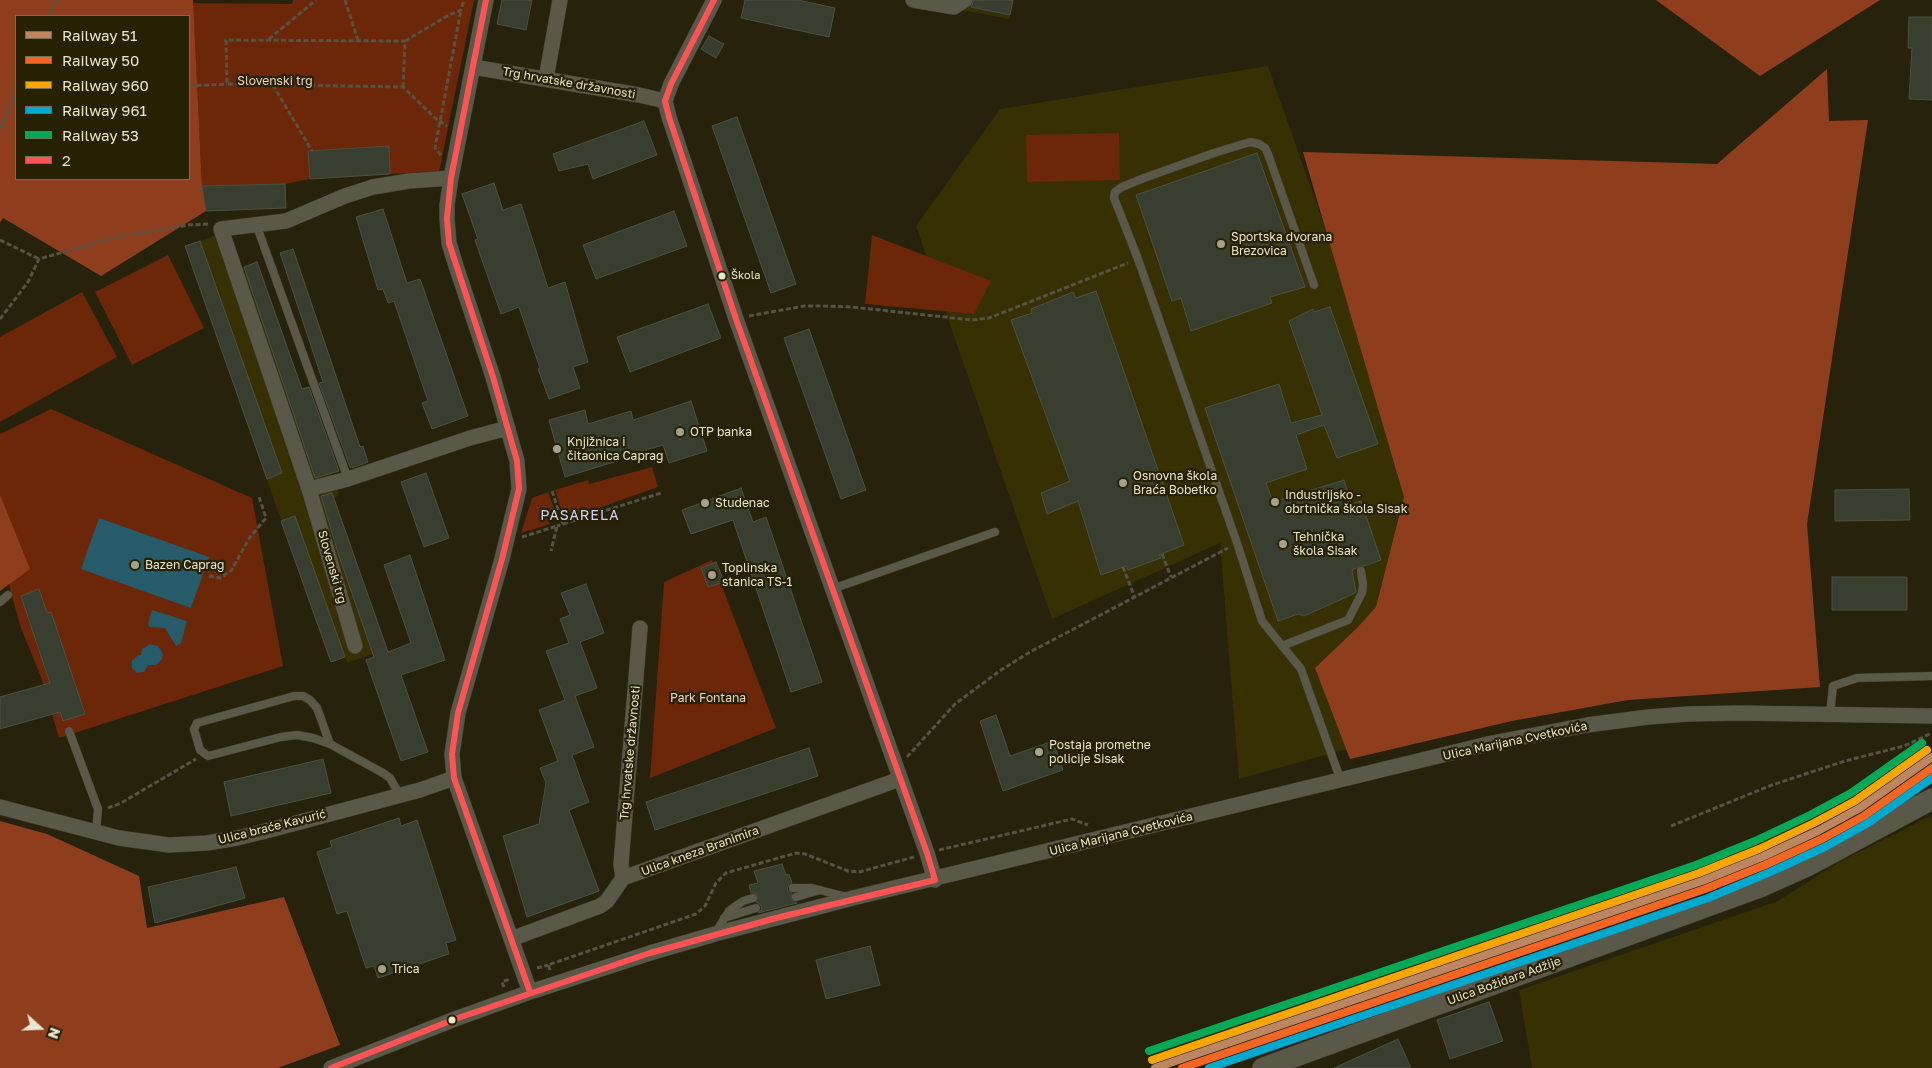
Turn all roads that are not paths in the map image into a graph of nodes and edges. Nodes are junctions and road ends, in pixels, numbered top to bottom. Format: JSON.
{"nodes":[{"id":1,"x":486,"y":0,"type":"edge"},
{"id":2,"x":560,"y":0,"type":"edge"},
{"id":3,"x":714,"y":0,"type":"edge"},
{"id":4,"x":913,"y":0,"type":"edge"},
{"id":5,"x":965,"y":0,"type":"edge"},
{"id":6,"x":473,"y":67,"type":"junction"},
{"id":7,"x":546,"y":79,"type":"junction"},
{"id":8,"x":665,"y":101,"type":"junction"},
{"id":9,"x":451,"y":178,"type":"junction"},
{"id":10,"x":256,"y":224,"type":"junction"},
{"id":11,"x":1314,"y":285,"type":"dead end"},
{"id":12,"x":508,"y":428,"type":"junction"},
{"id":13,"x":348,"y":479,"type":"junction"},
{"id":14,"x":309,"y":489,"type":"junction"},
{"id":15,"x":995,"y":532,"type":"dead end"},
{"id":16,"x":1361,"y":571,"type":"dead end"},
{"id":17,"x":832,"y":589,"type":"junction"},
{"id":18,"x":8,"y":596,"type":"dead end"},
{"id":19,"x":0,"y":602,"type":"edge"},
{"id":20,"x":640,"y":628,"type":"dead end"},
{"id":21,"x":355,"y":646,"type":"dead end"},
{"id":22,"x":1282,"y":646,"type":"junction"},
{"id":23,"x":1932,"y":676,"type":"edge"},
{"id":24,"x":1830,"y":714,"type":"junction"},
{"id":25,"x":1932,"y":716,"type":"edge"},
{"id":26,"x":69,"y":731,"type":"dead end"},
{"id":27,"x":330,"y":744,"type":"junction"},
{"id":28,"x":897,"y":772,"type":"junction"},
{"id":29,"x":454,"y":778,"type":"junction"},
{"id":30,"x":1341,"y":781,"type":"junction"},
{"id":31,"x":399,"y":794,"type":"junction"},
{"id":32,"x":1932,"y":799,"type":"edge"},
{"id":33,"x":0,"y":807,"type":"edge"},
{"id":34,"x":96,"y":832,"type":"junction"},
{"id":35,"x":623,"y":878,"type":"junction"},
{"id":36,"x":935,"y":880,"type":"junction"},
{"id":37,"x":793,"y":888,"type":"dead end"},
{"id":38,"x":822,"y":890,"type":"junction"},
{"id":39,"x":796,"y":897,"type":"dead end"},
{"id":40,"x":753,"y":898,"type":"dead end"},
{"id":41,"x":853,"y":898,"type":"junction"},
{"id":42,"x":756,"y":908,"type":"dead end"},
{"id":43,"x":724,"y":918,"type":"junction"},
{"id":44,"x":715,"y":934,"type":"junction"},
{"id":45,"x":511,"y":939,"type":"junction"},
{"id":46,"x":530,"y":992,"type":"junction"},
{"id":47,"x":331,"y":1068,"type":"edge"},
{"id":48,"x":1263,"y":1068,"type":"edge"}],
"edges":[{"from":1,"to":6,"type":"street"},
{"from":2,"to":7,"type":"street"},
{"from":3,"to":8,"type":"street"},
{"from":4,"to":5,"type":"street"},
{"from":6,"to":7,"type":"street","name":"Trg hrvatske državnosti"},
{"from":6,"to":9,"type":"street"},
{"from":7,"to":8,"type":"street","name":"Trg hrvatske državnosti"},
{"from":8,"to":17,"type":"street"},
{"from":9,"to":10,"type":"street"},
{"from":9,"to":12,"type":"street"},
{"from":10,"to":13,"type":"lane"},
{"from":10,"to":14,"type":"street","name":"Slovenski trg"},
{"from":11,"to":22,"type":"lane"},
{"from":12,"to":13,"type":"street"},
{"from":12,"to":29,"type":"street"},
{"from":13,"to":14,"type":"street"},
{"from":14,"to":21,"type":"street","name":"Slovenski trg"},
{"from":15,"to":17,"type":"lane"},
{"from":16,"to":22,"type":"lane"},
{"from":17,"to":28,"type":"street"},
{"from":18,"to":19,"type":"lane"},
{"from":20,"to":35,"type":"street","name":"Trg hrvatske državnosti"},
{"from":22,"to":30,"type":"lane"},
{"from":23,"to":24,"type":"lane"},
{"from":24,"to":25,"type":"street","name":"Ulica Marijana Cvetkovića"},
{"from":24,"to":30,"type":"street","name":"Ulica Marijana Cvetkovića"},
{"from":26,"to":34,"type":"lane"},
{"from":27,"to":27,"type":"lane"},
{"from":27,"to":31,"type":"lane"},
{"from":28,"to":35,"type":"street","name":"Ulica kneza Branimira"},
{"from":28,"to":36,"type":"street"},
{"from":29,"to":31,"type":"street","name":"Ulica braće Kavurić"},
{"from":29,"to":45,"type":"street"},
{"from":30,"to":36,"type":"street","name":"Ulica Marijana Cvetkovića"},
{"from":31,"to":34,"type":"street","name":"Ulica braće Kavurić"},
{"from":32,"to":48,"type":"main road","name":"Ulica Božidara Adžije"},
{"from":33,"to":34,"type":"street","name":"Ulica braće Kavurić"},
{"from":35,"to":45,"type":"street"},
{"from":36,"to":41,"type":"street","name":"Ulica Marijana Cvetkovića"},
{"from":37,"to":38,"type":"lane"},
{"from":38,"to":39,"type":"lane"},
{"from":38,"to":41,"type":"lane"},
{"from":40,"to":43,"type":"lane"},
{"from":41,"to":44,"type":"street","name":"Ulica Marijana Cvetkovića"},
{"from":42,"to":43,"type":"lane"},
{"from":43,"to":44,"type":"lane"},
{"from":44,"to":46,"type":"street","name":"Ulica Marijana Cvetkovića"},
{"from":45,"to":46,"type":"street"},
{"from":46,"to":47,"type":"street","name":"Ulica Marijana Cvetkovića"}]}
